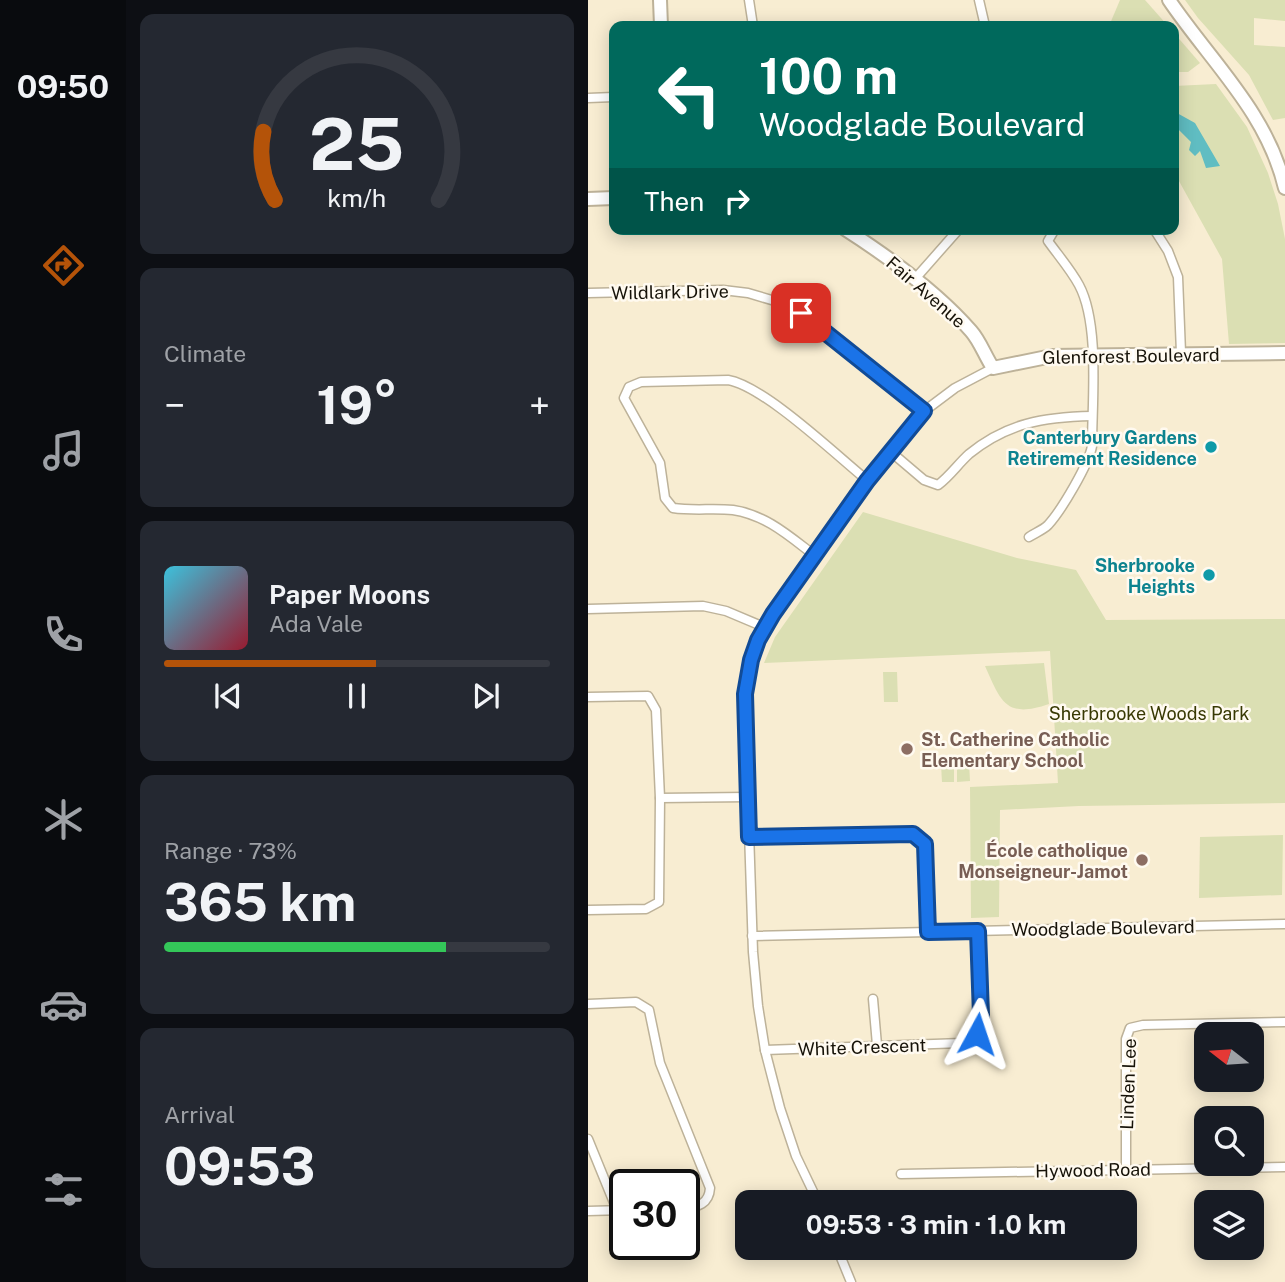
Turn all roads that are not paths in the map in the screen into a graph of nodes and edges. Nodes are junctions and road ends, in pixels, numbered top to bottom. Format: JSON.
{"nodes":[{"id":1,"x":660,"y":0,"type":"edge"},
{"id":2,"x":749,"y":0,"type":"edge"},
{"id":3,"x":979,"y":0,"type":"edge"},
{"id":4,"x":1169,"y":0,"type":"edge"},
{"id":5,"x":661,"y":21,"type":"edge"},
{"id":6,"x":752,"y":21,"type":"edge"},
{"id":7,"x":984,"y":21,"type":"edge"},
{"id":8,"x":609,"y":97,"type":"edge"},
{"id":9,"x":588,"y":98,"type":"edge"},
{"id":10,"x":1282,"y":165,"type":"edge"},
{"id":11,"x":1285,"y":188,"type":"edge"},
{"id":12,"x":609,"y":198,"type":"edge"},
{"id":13,"x":588,"y":199,"type":"edge"},
{"id":14,"x":854,"y":235,"type":"edge"},
{"id":15,"x":953,"y":235,"type":"edge"},
{"id":16,"x":1052,"y":235,"type":"edge"},
{"id":17,"x":1158,"y":235,"type":"edge"},
{"id":18,"x":914,"y":281,"type":"junction"},
{"id":19,"x":588,"y":293,"type":"edge"},
{"id":20,"x":1181,"y":353,"type":"junction"},
{"id":21,"x":1285,"y":353,"type":"edge"},
{"id":22,"x":1092,"y":354,"type":"junction"},
{"id":23,"x":993,"y":368,"type":"junction"},
{"id":24,"x":924,"y":411,"type":"junction"},
{"id":25,"x":1092,"y":416,"type":"junction"},
{"id":26,"x":891,"y":452,"type":"junction"},
{"id":27,"x":867,"y":481,"type":"junction"},
{"id":28,"x":1029,"y":537,"type":"dead end"},
{"id":29,"x":814,"y":555,"type":"junction"},
{"id":30,"x":588,"y":609,"type":"edge"},
{"id":31,"x":764,"y":627,"type":"junction"},
{"id":32,"x":588,"y":697,"type":"edge"},
{"id":33,"x":748,"y":797,"type":"junction"},
{"id":34,"x":660,"y":798,"type":"junction"},
{"id":35,"x":749,"y":837,"type":"junction"},
{"id":36,"x":588,"y":910,"type":"edge"},
{"id":37,"x":1285,"y":924,"type":"edge"},
{"id":38,"x":978,"y":931,"type":"junction"},
{"id":39,"x":928,"y":932,"type":"junction"},
{"id":40,"x":752,"y":936,"type":"junction"},
{"id":41,"x":873,"y":999,"type":"dead end"},
{"id":42,"x":588,"y":1004,"type":"edge"},
{"id":43,"x":1285,"y":1022,"type":"edge"},
{"id":44,"x":877,"y":1045,"type":"junction"},
{"id":45,"x":765,"y":1050,"type":"junction"},
{"id":46,"x":588,"y":1139,"type":"edge"},
{"id":47,"x":1285,"y":1167,"type":"edge"},
{"id":48,"x":1126,"y":1169,"type":"junction"},
{"id":49,"x":901,"y":1174,"type":"dead end"},
{"id":50,"x":609,"y":1184,"type":"edge"},
{"id":51,"x":812,"y":1190,"type":"edge"},
{"id":52,"x":700,"y":1204,"type":"edge"},
{"id":53,"x":609,"y":1210,"type":"edge"},
{"id":54,"x":588,"y":1211,"type":"edge"},
{"id":55,"x":842,"y":1260,"type":"edge"},
{"id":56,"x":851,"y":1282,"type":"edge"}],
"edges":[{"from":1,"to":5,"type":"street"},
{"from":2,"to":6,"type":"street"},
{"from":3,"to":7,"type":"street"},
{"from":4,"to":10,"type":"street"},
{"from":8,"to":9,"type":"street"},
{"from":10,"to":11,"type":"street"},
{"from":12,"to":13,"type":"street"},
{"from":14,"to":18,"type":"street","name":"Fair Avenue"},
{"from":15,"to":18,"type":"street"},
{"from":16,"to":22,"type":"street"},
{"from":17,"to":20,"type":"street"},
{"from":18,"to":23,"type":"street","name":"Fair Avenue"},
{"from":19,"to":24,"type":"street","name":"Wildlark Drive"},
{"from":20,"to":21,"type":"street","name":"Glenforest Boulevard"},
{"from":20,"to":22,"type":"street","name":"Glenforest Boulevard"},
{"from":22,"to":23,"type":"street","name":"Glenforest Boulevard"},
{"from":22,"to":25,"type":"street"},
{"from":23,"to":24,"type":"street","name":"Glenforest Boulevard"},
{"from":24,"to":26,"type":"street","name":"Glenforest Boulevard"},
{"from":25,"to":26,"type":"street"},
{"from":25,"to":28,"type":"street"},
{"from":26,"to":27,"type":"street","name":"Glenforest Boulevard"},
{"from":27,"to":29,"type":"street","name":"Glenforest Boulevard"},
{"from":27,"to":29,"type":"street"},
{"from":29,"to":31,"type":"street","name":"Glenforest Boulevard"},
{"from":30,"to":31,"type":"street"},
{"from":31,"to":33,"type":"street","name":"Glenforest Boulevard"},
{"from":32,"to":34,"type":"street"},
{"from":33,"to":34,"type":"street"},
{"from":33,"to":35,"type":"street","name":"Glenforest Boulevard"},
{"from":34,"to":36,"type":"street"},
{"from":35,"to":39,"type":"street"},
{"from":35,"to":40,"type":"street","name":"Glenforest Boulevard"},
{"from":37,"to":38,"type":"street","name":"Woodglade Boulevard"},
{"from":38,"to":39,"type":"street","name":"Woodglade Boulevard"},
{"from":38,"to":44,"type":"street","name":"White Crescent"},
{"from":39,"to":40,"type":"street","name":"Woodglade Boulevard"},
{"from":40,"to":45,"type":"street","name":"Glenforest Boulevard"},
{"from":41,"to":44,"type":"street"},
{"from":42,"to":52,"type":"street"},
{"from":43,"to":48,"type":"street","name":"Linden Lee"},
{"from":44,"to":45,"type":"street","name":"White Crescent"},
{"from":45,"to":51,"type":"street","name":"Glenforest Boulevard"},
{"from":46,"to":50,"type":"street"},
{"from":47,"to":48,"type":"street","name":"Hywood Road"},
{"from":48,"to":49,"type":"street","name":"Hywood Road"},
{"from":53,"to":54,"type":"street"},
{"from":55,"to":56,"type":"street"}]}
